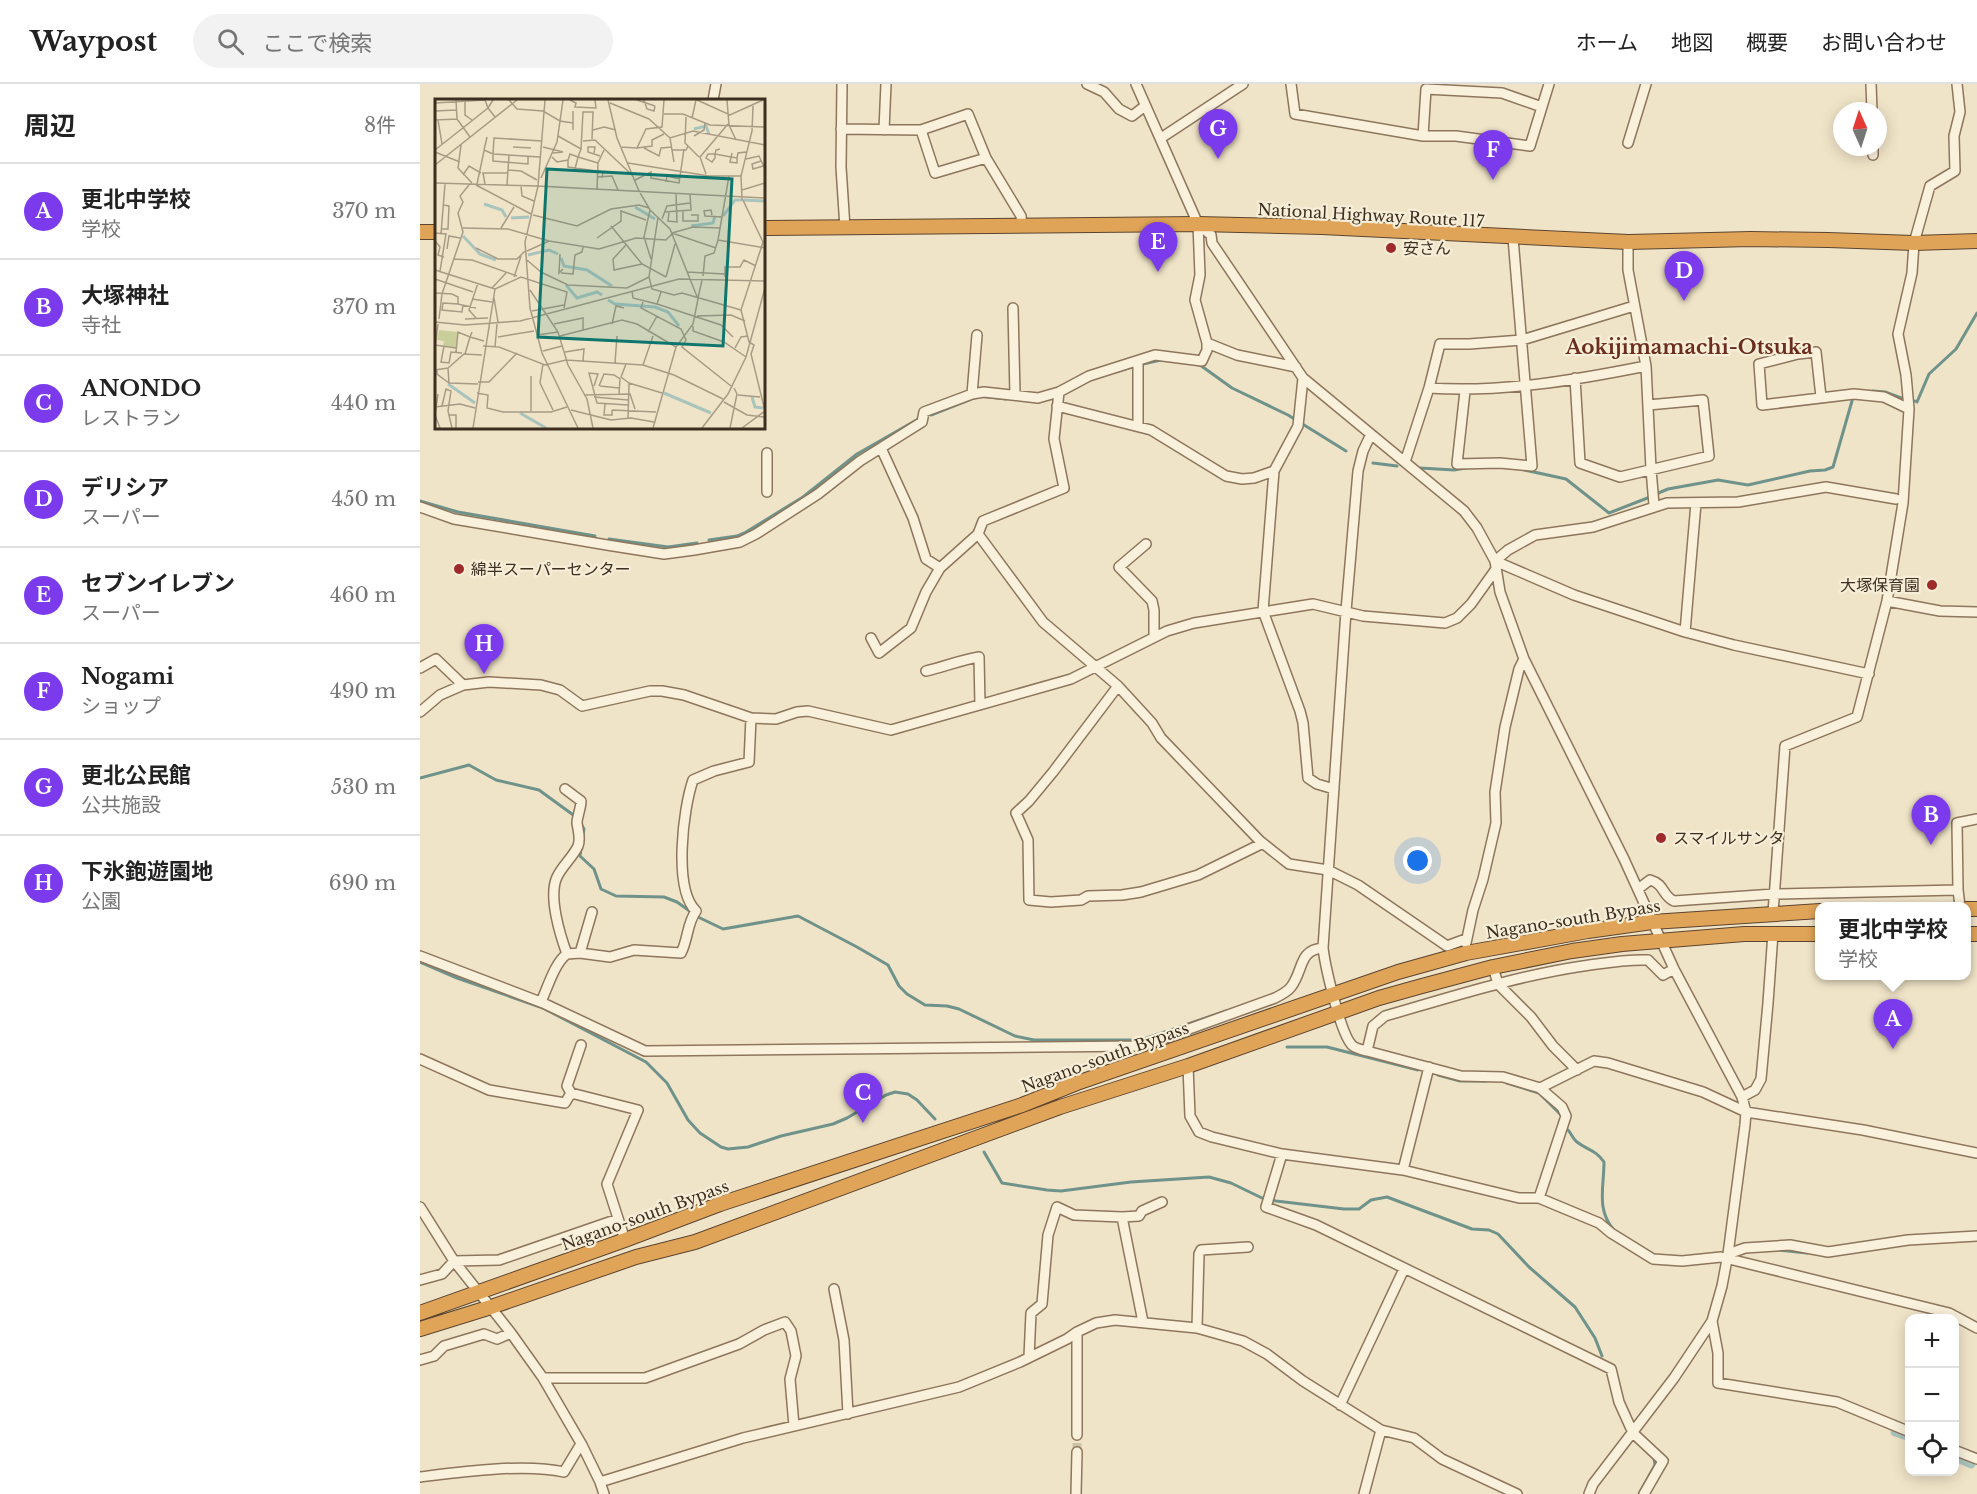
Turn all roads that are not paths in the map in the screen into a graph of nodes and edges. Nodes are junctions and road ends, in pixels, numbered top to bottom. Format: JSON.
{"nodes":[{"id":1,"x":716,"y":84,"type":"edge"},
{"id":2,"x":842,"y":84,"type":"edge"},
{"id":3,"x":886,"y":84,"type":"edge"},
{"id":4,"x":1087,"y":84,"type":"edge"},
{"id":5,"x":1136,"y":84,"type":"edge"},
{"id":6,"x":1243,"y":84,"type":"edge"},
{"id":7,"x":1291,"y":84,"type":"edge"},
{"id":8,"x":1549,"y":84,"type":"edge"},
{"id":9,"x":1646,"y":84,"type":"edge"},
{"id":10,"x":1871,"y":84,"type":"edge"},
{"id":11,"x":1957,"y":84,"type":"edge"},
{"id":12,"x":713,"y":99,"type":"edge"},
{"id":13,"x":1872,"y":102,"type":"edge"},
{"id":14,"x":1145,"y":106,"type":"junction"},
{"id":15,"x":1542,"y":107,"type":"junction"},
{"id":16,"x":842,"y":129,"type":"junction"},
{"id":17,"x":884,"y":130,"type":"junction"},
{"id":18,"x":921,"y":130,"type":"junction"},
{"id":19,"x":1423,"y":135,"type":"junction"},
{"id":20,"x":1161,"y":138,"type":"junction"},
{"id":21,"x":1628,"y":143,"type":"dead end"},
{"id":22,"x":986,"y":158,"type":"junction"},
{"id":23,"x":1198,"y":224,"type":"junction"},
{"id":24,"x":1022,"y":225,"type":"junction"},
{"id":25,"x":765,"y":228,"type":"edge"},
{"id":26,"x":845,"y":228,"type":"junction"},
{"id":27,"x":435,"y":231,"type":"edge"},
{"id":28,"x":420,"y":232,"type":"edge"},
{"id":29,"x":1513,"y":237,"type":"junction"},
{"id":30,"x":1977,"y":241,"type":"edge"},
{"id":31,"x":1629,"y":242,"type":"junction"},
{"id":32,"x":1914,"y":243,"type":"junction"},
{"id":33,"x":1634,"y":306,"type":"junction"},
{"id":34,"x":1013,"y":308,"type":"dead end"},
{"id":35,"x":977,"y":335,"type":"dead end"},
{"id":36,"x":1522,"y":340,"type":"junction"},
{"id":37,"x":1207,"y":343,"type":"junction"},
{"id":38,"x":1138,"y":361,"type":"junction"},
{"id":39,"x":1646,"y":366,"type":"junction"},
{"id":40,"x":1296,"y":367,"type":"junction"},
{"id":41,"x":1303,"y":378,"type":"junction"},
{"id":42,"x":1575,"y":378,"type":"junction"},
{"id":43,"x":1524,"y":385,"type":"junction"},
{"id":44,"x":1429,"y":388,"type":"junction"},
{"id":45,"x":1465,"y":391,"type":"junction"},
{"id":46,"x":1059,"y":392,"type":"junction"},
{"id":47,"x":972,"y":394,"type":"junction"},
{"id":48,"x":1015,"y":395,"type":"junction"},
{"id":49,"x":1821,"y":397,"type":"junction"},
{"id":50,"x":1648,"y":405,"type":"junction"},
{"id":51,"x":1057,"y":406,"type":"junction"},
{"id":52,"x":1909,"y":409,"type":"junction"},
{"id":53,"x":1138,"y":426,"type":"junction"},
{"id":54,"x":1371,"y":434,"type":"junction"},
{"id":55,"x":881,"y":448,"type":"junction"},
{"id":56,"x":767,"y":453,"type":"dead end"},
{"id":57,"x":1405,"y":462,"type":"junction"},
{"id":58,"x":1651,"y":469,"type":"junction"},
{"id":59,"x":1274,"y":471,"type":"junction"},
{"id":60,"x":767,"y":492,"type":"dead end"},
{"id":61,"x":1896,"y":499,"type":"dead end"},
{"id":62,"x":1696,"y":503,"type":"junction"},
{"id":63,"x":1654,"y":506,"type":"junction"},
{"id":64,"x":420,"y":507,"type":"edge"},
{"id":65,"x":978,"y":534,"type":"junction"},
{"id":66,"x":1146,"y":544,"type":"dead end"},
{"id":67,"x":1495,"y":565,"type":"junction"},
{"id":68,"x":940,"y":568,"type":"junction"},
{"id":69,"x":1887,"y":601,"type":"junction"},
{"id":70,"x":1263,"y":611,"type":"junction"},
{"id":71,"x":1346,"y":611,"type":"junction"},
{"id":72,"x":1977,"y":612,"type":"edge"},
{"id":73,"x":1686,"y":632,"type":"junction"},
{"id":74,"x":1154,"y":636,"type":"junction"},
{"id":75,"x":871,"y":638,"type":"dead end"},
{"id":76,"x":1524,"y":659,"type":"junction"},
{"id":77,"x":1096,"y":667,"type":"junction"},
{"id":78,"x":420,"y":668,"type":"edge"},
{"id":79,"x":926,"y":671,"type":"dead end"},
{"id":80,"x":1869,"y":674,"type":"junction"},
{"id":81,"x":463,"y":685,"type":"junction"},
{"id":82,"x":1118,"y":686,"type":"junction"},
{"id":83,"x":980,"y":705,"type":"junction"},
{"id":84,"x":420,"y":712,"type":"edge"},
{"id":85,"x":752,"y":718,"type":"junction"},
{"id":86,"x":565,"y":789,"type":"dead end"},
{"id":87,"x":1334,"y":789,"type":"junction"},
{"id":88,"x":1977,"y":819,"type":"edge"},
{"id":89,"x":1260,"y":841,"type":"junction"},
{"id":90,"x":1328,"y":870,"type":"junction"},
{"id":91,"x":1638,"y":889,"type":"junction"},
{"id":92,"x":1958,"y":890,"type":"junction"},
{"id":93,"x":1774,"y":894,"type":"junction"},
{"id":94,"x":1960,"y":902,"type":"edge"},
{"id":95,"x":1815,"y":911,"type":"edge"},
{"id":96,"x":592,"y":912,"type":"dead end"},
{"id":97,"x":1773,"y":913,"type":"junction"},
{"id":98,"x":1652,"y":922,"type":"junction"},
{"id":99,"x":1773,"y":933,"type":"junction"},
{"id":100,"x":1815,"y":934,"type":"edge"},
{"id":101,"x":1661,"y":940,"type":"junction"},
{"id":102,"x":1466,"y":946,"type":"junction"},
{"id":103,"x":1323,"y":948,"type":"junction"},
{"id":104,"x":580,"y":953,"type":"junction"},
{"id":105,"x":567,"y":954,"type":"junction"},
{"id":106,"x":420,"y":956,"type":"edge"},
{"id":107,"x":1493,"y":967,"type":"junction"},
{"id":108,"x":1674,"y":969,"type":"junction"},
{"id":109,"x":1497,"y":984,"type":"junction"},
{"id":110,"x":1332,"y":994,"type":"junction"},
{"id":111,"x":541,"y":1002,"type":"junction"},
{"id":112,"x":1339,"y":1012,"type":"junction"},
{"id":113,"x":581,"y":1045,"type":"dead end"},
{"id":114,"x":1367,"y":1051,"type":"junction"},
{"id":115,"x":420,"y":1059,"type":"edge"},
{"id":116,"x":1188,"y":1066,"type":"junction"},
{"id":117,"x":1429,"y":1067,"type":"junction"},
{"id":118,"x":1577,"y":1070,"type":"junction"},
{"id":119,"x":1540,"y":1088,"type":"junction"},
{"id":120,"x":571,"y":1093,"type":"junction"},
{"id":121,"x":1742,"y":1096,"type":"junction"},
{"id":122,"x":1746,"y":1112,"type":"junction"},
{"id":123,"x":1977,"y":1153,"type":"edge"},
{"id":124,"x":1282,"y":1154,"type":"junction"},
{"id":125,"x":1403,"y":1170,"type":"junction"},
{"id":126,"x":1539,"y":1198,"type":"junction"},
{"id":127,"x":1162,"y":1202,"type":"dead end"},
{"id":128,"x":420,"y":1208,"type":"edge"},
{"id":129,"x":1122,"y":1217,"type":"junction"},
{"id":130,"x":618,"y":1219,"type":"junction"},
{"id":131,"x":1977,"y":1236,"type":"edge"},
{"id":132,"x":625,"y":1240,"type":"junction"},
{"id":133,"x":1248,"y":1247,"type":"dead end"},
{"id":134,"x":1727,"y":1257,"type":"junction"},
{"id":135,"x":454,"y":1261,"type":"junction"},
{"id":136,"x":1404,"y":1269,"type":"junction"},
{"id":137,"x":420,"y":1280,"type":"edge"},
{"id":138,"x":834,"y":1289,"type":"dead end"},
{"id":139,"x":479,"y":1292,"type":"junction"},
{"id":140,"x":491,"y":1307,"type":"junction"},
{"id":141,"x":420,"y":1313,"type":"edge"},
{"id":142,"x":1712,"y":1321,"type":"junction"},
{"id":143,"x":1143,"y":1322,"type":"junction"},
{"id":144,"x":1197,"y":1328,"type":"junction"},
{"id":145,"x":1977,"y":1328,"type":"edge"},
{"id":146,"x":420,"y":1329,"type":"edge"},
{"id":147,"x":1077,"y":1332,"type":"junction"},
{"id":148,"x":512,"y":1333,"type":"junction"},
{"id":149,"x":1029,"y":1357,"type":"junction"},
{"id":150,"x":420,"y":1360,"type":"edge"},
{"id":151,"x":543,"y":1377,"type":"junction"},
{"id":152,"x":1340,"y":1406,"type":"junction"},
{"id":153,"x":848,"y":1414,"type":"junction"},
{"id":154,"x":794,"y":1426,"type":"junction"},
{"id":155,"x":1381,"y":1430,"type":"junction"},
{"id":156,"x":1905,"y":1430,"type":"edge"},
{"id":157,"x":1633,"y":1433,"type":"junction"},
{"id":158,"x":1077,"y":1435,"type":"tunnel mouth"},
{"id":159,"x":582,"y":1445,"type":"junction"},
{"id":160,"x":1077,"y":1452,"type":"tunnel mouth"},
{"id":161,"x":1959,"y":1452,"type":"edge"},
{"id":162,"x":1977,"y":1459,"type":"edge"},
{"id":163,"x":420,"y":1477,"type":"edge"},
{"id":164,"x":600,"y":1482,"type":"junction"},
{"id":165,"x":604,"y":1494,"type":"edge"},
{"id":166,"x":1076,"y":1494,"type":"edge"},
{"id":167,"x":1364,"y":1494,"type":"edge"},
{"id":168,"x":1516,"y":1494,"type":"edge"},
{"id":169,"x":1589,"y":1494,"type":"edge"},
{"id":170,"x":1644,"y":1494,"type":"edge"}],
"edges":[{"from":1,"to":12,"type":"street"},
{"from":2,"to":16,"type":"street"},
{"from":3,"to":17,"type":"street"},
{"from":4,"to":14,"type":"street"},
{"from":5,"to":14,"type":"street"},
{"from":6,"to":20,"type":"street"},
{"from":7,"to":19,"type":"street"},
{"from":8,"to":15,"type":"street"},
{"from":9,"to":21,"type":"street"},
{"from":10,"to":13,"type":"street"},
{"from":11,"to":32,"type":"street"},
{"from":14,"to":20,"type":"street"},
{"from":15,"to":19,"type":"street"},
{"from":15,"to":19,"type":"street"},
{"from":16,"to":17,"type":"street"},
{"from":16,"to":26,"type":"street"},
{"from":17,"to":18,"type":"street"},
{"from":18,"to":22,"type":"street"},
{"from":18,"to":22,"type":"street"},
{"from":20,"to":23,"type":"street"},
{"from":22,"to":24,"type":"street"},
{"from":23,"to":24,"type":"highway","name":"National Highway Route 117"},
{"from":23,"to":29,"type":"highway","name":"National Highway Route 117"},
{"from":23,"to":37,"type":"street"},
{"from":23,"to":40,"type":"street"},
{"from":24,"to":26,"type":"highway","name":"National Highway Route 117"},
{"from":25,"to":26,"type":"highway","name":"National Highway Route 117"},
{"from":27,"to":28,"type":"highway"},
{"from":29,"to":31,"type":"highway","name":"National Highway Route 117"},
{"from":29,"to":36,"type":"street"},
{"from":30,"to":32,"type":"highway","name":"National Highway Route 117"},
{"from":31,"to":32,"type":"highway","name":"National Highway Route 117"},
{"from":31,"to":33,"type":"street"},
{"from":32,"to":52,"type":"street"},
{"from":33,"to":36,"type":"street"},
{"from":33,"to":39,"type":"street"},
{"from":34,"to":48,"type":"street"},
{"from":35,"to":47,"type":"street"},
{"from":36,"to":43,"type":"street"},
{"from":36,"to":44,"type":"street"},
{"from":37,"to":38,"type":"street"},
{"from":37,"to":40,"type":"street"},
{"from":38,"to":46,"type":"street"},
{"from":38,"to":53,"type":"street"},
{"from":39,"to":42,"type":"street"},
{"from":39,"to":50,"type":"street"},
{"from":40,"to":41,"type":"street"},
{"from":41,"to":54,"type":"street"},
{"from":41,"to":59,"type":"street"},
{"from":42,"to":43,"type":"street"},
{"from":42,"to":58,"type":"street"},
{"from":43,"to":45,"type":"street"},
{"from":43,"to":45,"type":"street"},
{"from":44,"to":45,"type":"street"},
{"from":44,"to":57,"type":"street"},
{"from":46,"to":48,"type":"street"},
{"from":46,"to":51,"type":"street"},
{"from":47,"to":48,"type":"street"},
{"from":47,"to":55,"type":"street"},
{"from":49,"to":49,"type":"street"},
{"from":49,"to":52,"type":"street"},
{"from":50,"to":58,"type":"street"},
{"from":50,"to":58,"type":"street"},
{"from":51,"to":53,"type":"street"},
{"from":51,"to":65,"type":"street"},
{"from":52,"to":69,"type":"street"},
{"from":53,"to":59,"type":"street"},
{"from":54,"to":57,"type":"street"},
{"from":54,"to":71,"type":"street"},
{"from":55,"to":64,"type":"street"},
{"from":55,"to":68,"type":"street"},
{"from":56,"to":60,"type":"street"},
{"from":57,"to":67,"type":"street"},
{"from":58,"to":63,"type":"street"},
{"from":59,"to":70,"type":"street"},
{"from":61,"to":62,"type":"street"},
{"from":62,"to":63,"type":"street"},
{"from":62,"to":73,"type":"street"},
{"from":63,"to":67,"type":"street"},
{"from":65,"to":68,"type":"street"},
{"from":65,"to":77,"type":"street"},
{"from":66,"to":74,"type":"street"},
{"from":67,"to":71,"type":"street"},
{"from":67,"to":73,"type":"street"},
{"from":67,"to":76,"type":"street"},
{"from":68,"to":75,"type":"street"},
{"from":69,"to":72,"type":"street"},
{"from":69,"to":80,"type":"street"},
{"from":70,"to":71,"type":"street"},
{"from":70,"to":74,"type":"street"},
{"from":70,"to":87,"type":"street"},
{"from":71,"to":87,"type":"street"},
{"from":73,"to":80,"type":"street"},
{"from":74,"to":77,"type":"street"},
{"from":76,"to":91,"type":"street"},
{"from":76,"to":102,"type":"street"},
{"from":77,"to":82,"type":"street"},
{"from":77,"to":83,"type":"street"},
{"from":78,"to":81,"type":"street"},
{"from":79,"to":83,"type":"street"},
{"from":80,"to":93,"type":"street"},
{"from":81,"to":84,"type":"street"},
{"from":81,"to":85,"type":"street"},
{"from":82,"to":89,"type":"street"},
{"from":82,"to":89,"type":"street"},
{"from":83,"to":85,"type":"street"},
{"from":85,"to":104,"type":"street"},
{"from":86,"to":105,"type":"street"},
{"from":87,"to":90,"type":"street"},
{"from":88,"to":92,"type":"street"},
{"from":89,"to":90,"type":"street"},
{"from":90,"to":102,"type":"street"},
{"from":90,"to":103,"type":"street"},
{"from":91,"to":93,"type":"street"},
{"from":91,"to":98,"type":"street"},
{"from":92,"to":93,"type":"street"},
{"from":92,"to":94,"type":"street"},
{"from":93,"to":97,"type":"street"},
{"from":95,"to":97,"type":"highway","name":"Nagano-south Bypass"},
{"from":96,"to":104,"type":"street"},
{"from":97,"to":98,"type":"highway","name":"Nagano-south Bypass"},
{"from":98,"to":101,"type":"street"},
{"from":98,"to":102,"type":"highway","name":"Nagano-south Bypass"},
{"from":99,"to":100,"type":"highway","name":"Nagano-south Bypass"},
{"from":99,"to":101,"type":"highway","name":"Nagano-south Bypass"},
{"from":99,"to":121,"type":"street"},
{"from":101,"to":107,"type":"highway","name":"Nagano-south Bypass"},
{"from":101,"to":108,"type":"street"},
{"from":102,"to":110,"type":"highway","name":"Nagano-south Bypass"},
{"from":103,"to":110,"type":"street"},
{"from":103,"to":111,"type":"street"},
{"from":104,"to":105,"type":"street"},
{"from":105,"to":111,"type":"street"},
{"from":106,"to":111,"type":"street"},
{"from":107,"to":109,"type":"street"},
{"from":107,"to":112,"type":"highway","name":"Nagano-south Bypass"},
{"from":108,"to":109,"type":"street"},
{"from":108,"to":121,"type":"street"},
{"from":109,"to":114,"type":"street"},
{"from":109,"to":118,"type":"street"},
{"from":110,"to":112,"type":"street"},
{"from":110,"to":132,"type":"highway","name":"Nagano-south Bypass"},
{"from":112,"to":114,"type":"street"},
{"from":112,"to":116,"type":"highway","name":"Nagano-south Bypass"},
{"from":113,"to":120,"type":"street"},
{"from":114,"to":117,"type":"street"},
{"from":115,"to":120,"type":"street"},
{"from":116,"to":124,"type":"street"},
{"from":116,"to":140,"type":"highway","name":"Nagano-south Bypass"},
{"from":117,"to":119,"type":"street"},
{"from":117,"to":125,"type":"street"},
{"from":118,"to":119,"type":"street"},
{"from":118,"to":122,"type":"street"},
{"from":119,"to":126,"type":"street"},
{"from":120,"to":130,"type":"street"},
{"from":121,"to":122,"type":"street"},
{"from":122,"to":123,"type":"street"},
{"from":122,"to":134,"type":"street"},
{"from":124,"to":125,"type":"street"},
{"from":124,"to":136,"type":"street"},
{"from":125,"to":126,"type":"street"},
{"from":126,"to":134,"type":"street"},
{"from":127,"to":129,"type":"street"},
{"from":128,"to":135,"type":"street"},
{"from":129,"to":143,"type":"street"},
{"from":129,"to":149,"type":"street"},
{"from":130,"to":132,"type":"street"},
{"from":130,"to":135,"type":"street"},
{"from":131,"to":134,"type":"street"},
{"from":132,"to":139,"type":"highway","name":"Nagano-south Bypass"},
{"from":133,"to":144,"type":"street"},
{"from":134,"to":142,"type":"street"},
{"from":134,"to":145,"type":"street"},
{"from":135,"to":137,"type":"street"},
{"from":135,"to":139,"type":"street"},
{"from":136,"to":152,"type":"street"},
{"from":136,"to":157,"type":"street"},
{"from":138,"to":153,"type":"street"},
{"from":139,"to":140,"type":"street"},
{"from":139,"to":141,"type":"highway","name":"Nagano-south Bypass"},
{"from":140,"to":146,"type":"highway","name":"Nagano-south Bypass"},
{"from":140,"to":148,"type":"street"},
{"from":142,"to":156,"type":"street"},
{"from":142,"to":157,"type":"street"},
{"from":143,"to":144,"type":"street"},
{"from":143,"to":147,"type":"street"},
{"from":144,"to":152,"type":"street"},
{"from":147,"to":149,"type":"street"},
{"from":147,"to":158,"type":"street"},
{"from":148,"to":150,"type":"street"},
{"from":148,"to":151,"type":"street"},
{"from":149,"to":153,"type":"street"},
{"from":151,"to":154,"type":"street"},
{"from":151,"to":159,"type":"street"},
{"from":152,"to":155,"type":"street"},
{"from":153,"to":154,"type":"street"},
{"from":154,"to":164,"type":"street"},
{"from":155,"to":167,"type":"street"},
{"from":155,"to":168,"type":"street"},
{"from":157,"to":169,"type":"street"},
{"from":157,"to":170,"type":"street"},
{"from":159,"to":163,"type":"street"},
{"from":159,"to":164,"type":"street"},
{"from":160,"to":166,"type":"street"},
{"from":161,"to":162,"type":"street"},
{"from":164,"to":165,"type":"street"}]}
